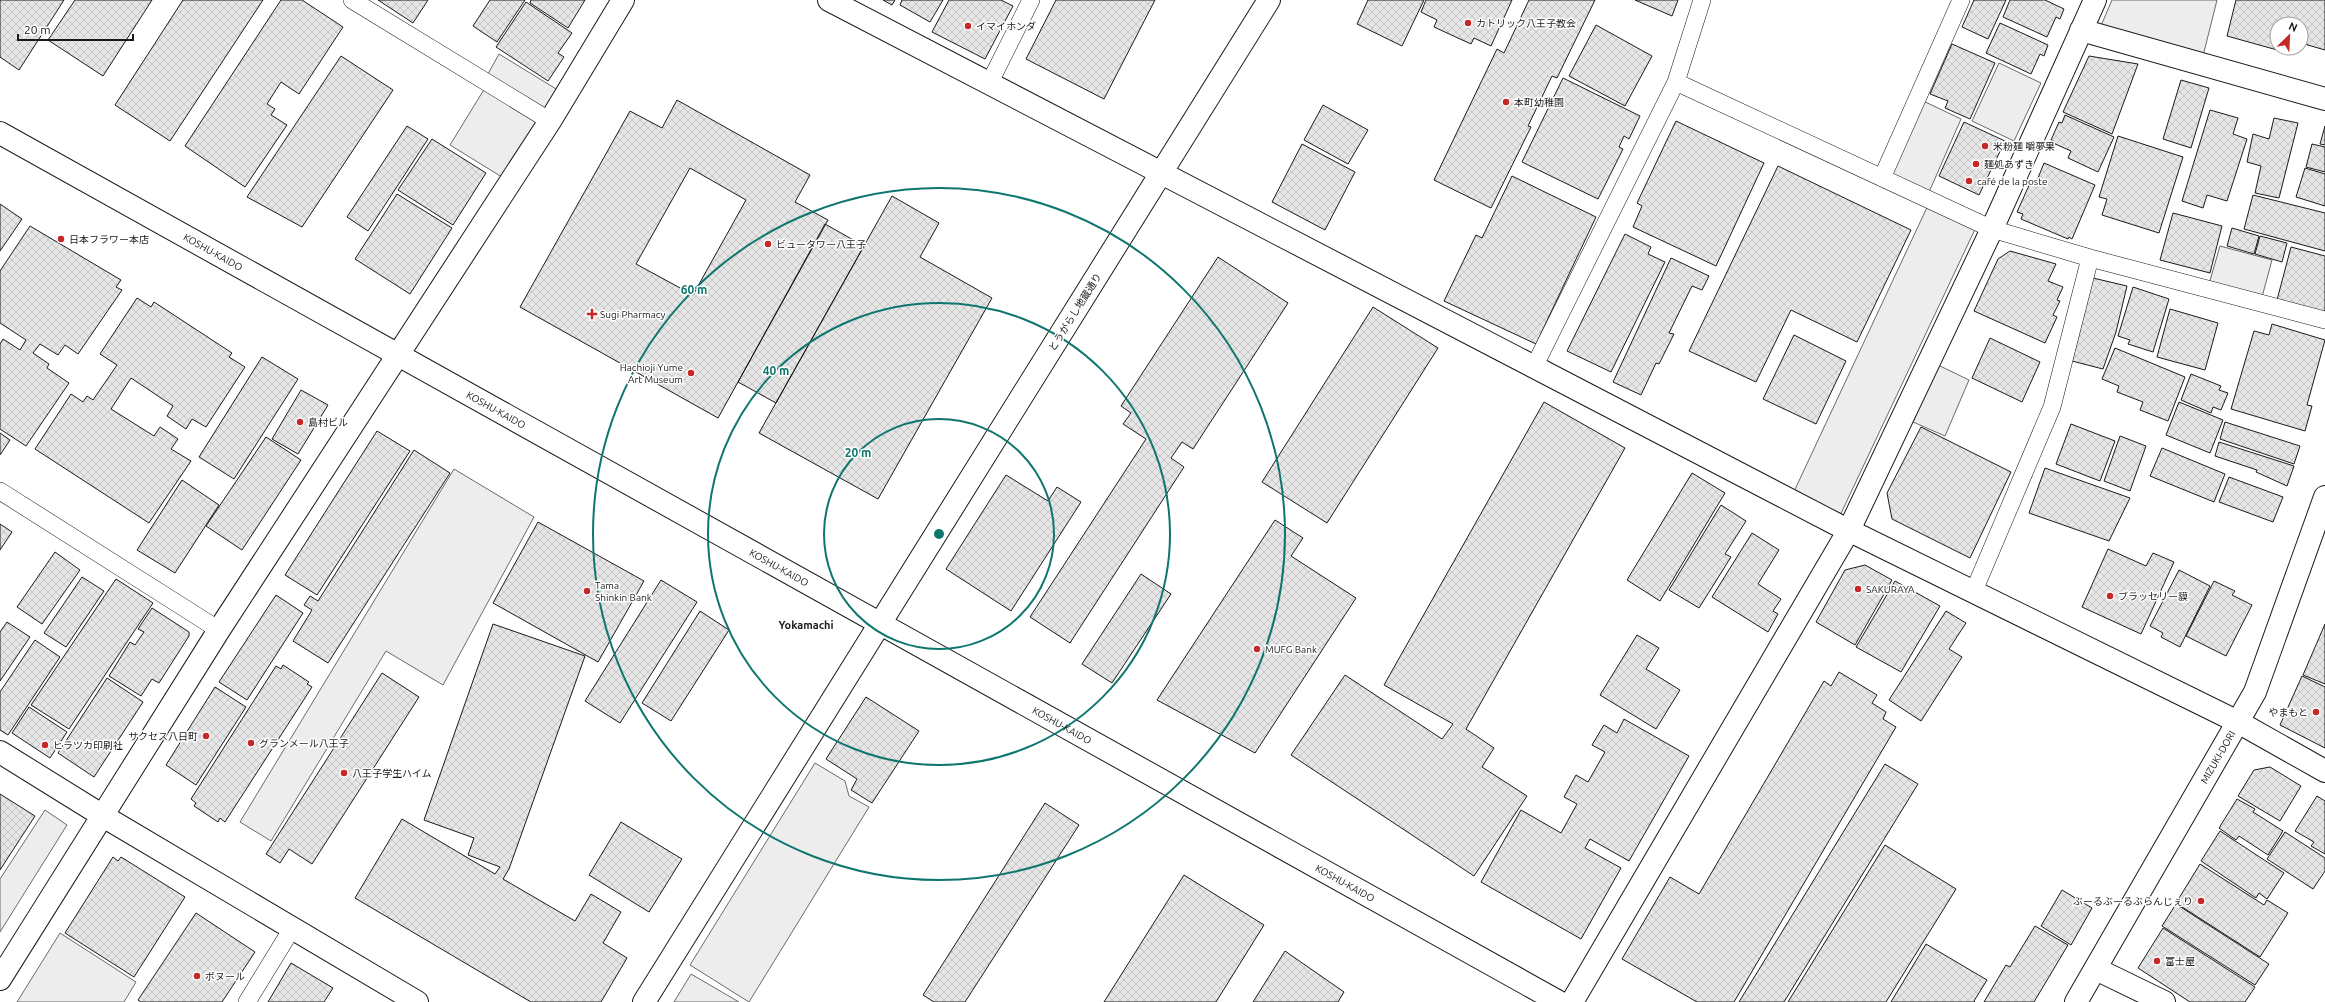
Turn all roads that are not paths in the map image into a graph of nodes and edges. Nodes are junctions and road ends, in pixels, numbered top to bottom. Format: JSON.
{"nodes":[{"id":1,"x":352,"y":0,"type":"edge"},
{"id":2,"x":623,"y":0,"type":"edge"},
{"id":3,"x":829,"y":0,"type":"edge"},
{"id":4,"x":1031,"y":0,"type":"edge"},
{"id":5,"x":1269,"y":0,"type":"edge"},
{"id":6,"x":1702,"y":0,"type":"edge"},
{"id":7,"x":1961,"y":0,"type":"edge"},
{"id":8,"x":2095,"y":0,"type":"edge"},
{"id":9,"x":2081,"y":30,"type":"junction"},
{"id":10,"x":1676,"y":82,"type":"junction"},
{"id":11,"x":988,"y":84,"type":"junction"},
{"id":12,"x":2325,"y":99,"type":"edge"},
{"id":13,"x":550,"y":121,"type":"junction"},
{"id":14,"x":0,"y":133,"type":"edge"},
{"id":15,"x":1160,"y":174,"type":"junction"},
{"id":16,"x":1882,"y":178,"type":"junction"},
{"id":17,"x":1992,"y":229,"type":"junction"},
{"id":18,"x":2090,"y":258,"type":"junction"},
{"id":19,"x":2325,"y":320,"type":"edge"},
{"id":20,"x":398,"y":355,"type":"junction"},
{"id":21,"x":1534,"y":367,"type":"junction"},
{"id":22,"x":0,"y":491,"type":"edge"},
{"id":23,"x":2325,"y":497,"type":"edge"},
{"id":24,"x":2321,"y":525,"type":"edge"},
{"id":25,"x":1848,"y":530,"type":"junction"},
{"id":26,"x":1973,"y":593,"type":"junction"},
{"id":27,"x":881,"y":624,"type":"junction"},
{"id":28,"x":219,"y":630,"type":"junction"},
{"id":29,"x":2238,"y":722,"type":"junction"},
{"id":30,"x":0,"y":752,"type":"edge"},
{"id":31,"x":2325,"y":771,"type":"edge"},
{"id":32,"x":103,"y":816,"type":"junction"},
{"id":33,"x":294,"y":927,"type":"junction"},
{"id":34,"x":2096,"y":969,"type":"junction"},
{"id":35,"x":0,"y":979,"type":"edge"},
{"id":36,"x":247,"y":1002,"type":"edge"},
{"id":37,"x":417,"y":1002,"type":"edge"},
{"id":38,"x":644,"y":1002,"type":"edge"},
{"id":39,"x":1558,"y":1002,"type":"edge"},
{"id":40,"x":1572,"y":1002,"type":"edge"},
{"id":41,"x":2076,"y":1002,"type":"edge"},
{"id":42,"x":2164,"y":1002,"type":"edge"}],
"edges":[{"from":1,"to":13,"type":"lane"},
{"from":2,"to":13,"type":"main road"},
{"from":3,"to":11,"type":"main road"},
{"from":4,"to":11,"type":"lane"},
{"from":5,"to":15,"type":"main road","name":"とうがらし地蔵通り"},
{"from":6,"to":10,"type":"lane"},
{"from":7,"to":16,"type":"lane"},
{"from":8,"to":9,"type":"main road"},
{"from":9,"to":12,"type":"main road"},
{"from":9,"to":17,"type":"main road"},
{"from":10,"to":16,"type":"lane"},
{"from":10,"to":21,"type":"lane"},
{"from":11,"to":15,"type":"main road"},
{"from":13,"to":20,"type":"main road"},
{"from":14,"to":20,"type":"main road","name":"KOSHU-KAIDO"},
{"from":15,"to":21,"type":"main road"},
{"from":15,"to":27,"type":"main road","name":"とうがらし地蔵通り"},
{"from":16,"to":17,"type":"lane"},
{"from":17,"to":18,"type":"lane"},
{"from":17,"to":25,"type":"main road"},
{"from":18,"to":19,"type":"lane"},
{"from":18,"to":26,"type":"lane"},
{"from":20,"to":27,"type":"main road","name":"KOSHU-KAIDO"},
{"from":20,"to":28,"type":"main road"},
{"from":21,"to":25,"type":"main road"},
{"from":22,"to":28,"type":"lane"},
{"from":23,"to":24,"type":"main road","name":"MIZUKI-DORI"},
{"from":24,"to":29,"type":"main road","name":"MIZUKI-DORI"},
{"from":25,"to":26,"type":"main road"},
{"from":25,"to":40,"type":"main road"},
{"from":26,"to":29,"type":"main road"},
{"from":27,"to":38,"type":"main road","name":"とうがらし地蔵通り"},
{"from":27,"to":39,"type":"main road","name":"KOSHU-KAIDO"},
{"from":28,"to":32,"type":"main road"},
{"from":29,"to":31,"type":"main road"},
{"from":29,"to":34,"type":"main road","name":"MIZUKI-DORI"},
{"from":30,"to":32,"type":"main road"},
{"from":32,"to":33,"type":"main road"},
{"from":32,"to":35,"type":"main road"},
{"from":33,"to":36,"type":"lane"},
{"from":33,"to":37,"type":"main road"},
{"from":34,"to":41,"type":"main road","name":"MIZUKI-DORI"},
{"from":34,"to":42,"type":"main road"}]}
